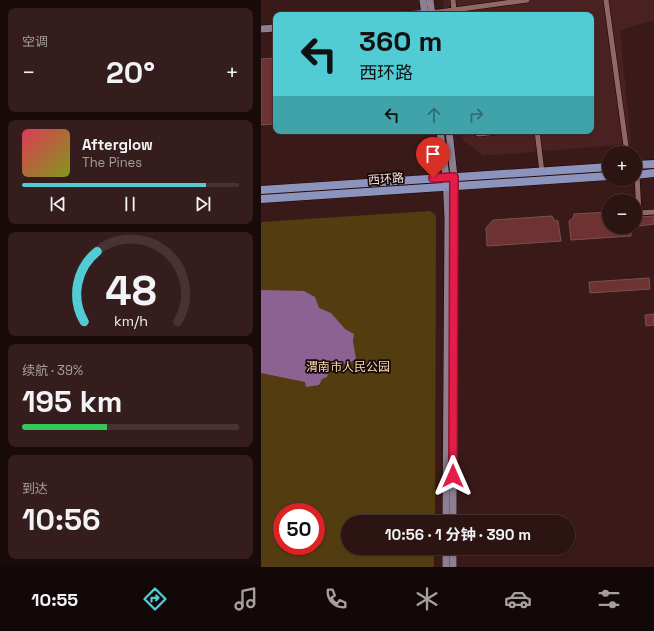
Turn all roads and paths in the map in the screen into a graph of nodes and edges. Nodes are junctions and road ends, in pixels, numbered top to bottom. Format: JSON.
{"nodes":[{"id":1,"x":423,"y":0,"type":"edge"},
{"id":2,"x":430,"y":0,"type":"edge"},
{"id":3,"x":453,"y":0,"type":"edge"},
{"id":4,"x":527,"y":0,"type":"edge"},
{"id":5,"x":606,"y":0,"type":"edge"},
{"id":6,"x":427,"y":12,"type":"edge"},
{"id":7,"x":428,"y":12,"type":"edge"},
{"id":8,"x":455,"y":12,"type":"edge"},
{"id":9,"x":461,"y":12,"type":"edge"},
{"id":10,"x":273,"y":23,"type":"edge"},
{"id":11,"x":261,"y":24,"type":"edge"},
{"id":12,"x":273,"y":28,"type":"edge"},
{"id":13,"x":261,"y":29,"type":"edge"},
{"id":14,"x":441,"y":134,"type":"edge"},
{"id":15,"x":449,"y":134,"type":"edge"},
{"id":16,"x":537,"y":134,"type":"edge"},
{"id":17,"x":626,"y":146,"type":"edge"},
{"id":18,"x":654,"y":164,"type":"edge"},
{"id":19,"x":642,"y":165,"type":"edge"},
{"id":20,"x":602,"y":168,"type":"edge"},
{"id":21,"x":542,"y":172,"type":"junction"},
{"id":22,"x":654,"y":173,"type":"edge"},
{"id":23,"x":642,"y":174,"type":"edge"},
{"id":24,"x":602,"y":176,"type":"edge"},
{"id":25,"x":450,"y":177,"type":"junction"},
{"id":26,"x":637,"y":186,"type":"edge"},
{"id":27,"x":451,"y":187,"type":"junction"},
{"id":28,"x":261,"y":190,"type":"edge"},
{"id":29,"x":261,"y":200,"type":"edge"},
{"id":30,"x":654,"y":212,"type":"edge"},
{"id":31,"x":446,"y":515,"type":"edge"},
{"id":32,"x":453,"y":515,"type":"edge"},
{"id":33,"x":446,"y":555,"type":"edge"},
{"id":34,"x":453,"y":555,"type":"edge"},
{"id":35,"x":446,"y":567,"type":"edge"},
{"id":36,"x":453,"y":567,"type":"edge"}],
"edges":[{"from":1,"to":6,"type":"main road"},
{"from":2,"to":7,"type":"main road"},
{"from":3,"to":8,"type":"street"},
{"from":4,"to":9,"type":"street"},
{"from":5,"to":17,"type":"street"},
{"from":10,"to":11,"type":"main road"},
{"from":12,"to":13,"type":"main road"},
{"from":14,"to":25,"type":"main road"},
{"from":15,"to":25,"type":"main road"},
{"from":16,"to":21,"type":"street"},
{"from":18,"to":19,"type":"main road"},
{"from":20,"to":21,"type":"main road","name":"西环路"},
{"from":21,"to":25,"type":"main road","name":"西环路"},
{"from":22,"to":23,"type":"main road"},
{"from":24,"to":27,"type":"main road","name":"西环路"},
{"from":25,"to":27,"type":"main road"},
{"from":25,"to":28,"type":"main road","name":"西环路"},
{"from":26,"to":30,"type":"street"},
{"from":27,"to":29,"type":"main road","name":"西环路"},
{"from":27,"to":31,"type":"main road"},
{"from":27,"to":32,"type":"main road"},
{"from":33,"to":35,"type":"main road"},
{"from":34,"to":36,"type":"main road"}]}
